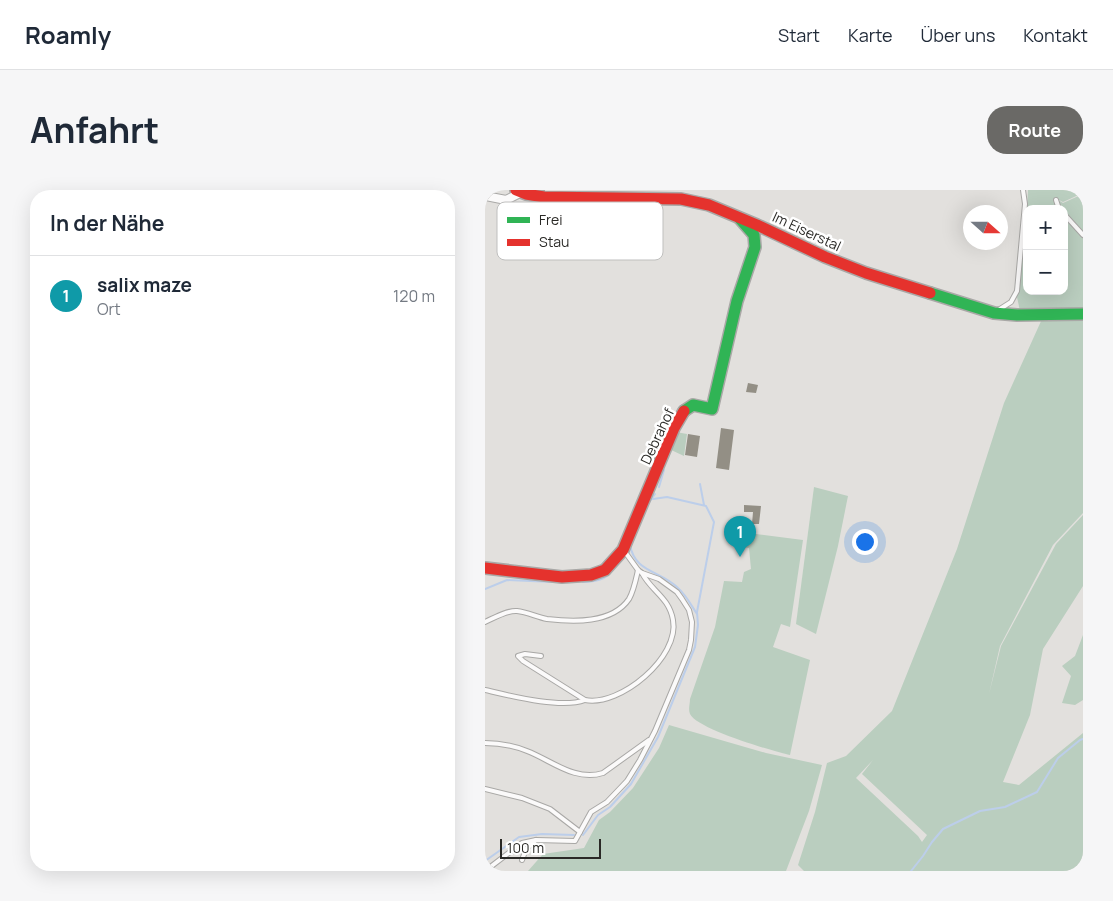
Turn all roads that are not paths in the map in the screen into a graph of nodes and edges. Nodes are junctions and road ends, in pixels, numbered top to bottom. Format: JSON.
{"nodes":[{"id":1,"x":1023,"y":190,"type":"edge"},
{"id":2,"x":518,"y":191,"type":"edge"},
{"id":3,"x":683,"y":194,"type":"edge"},
{"id":4,"x":485,"y":196,"type":"edge"},
{"id":5,"x":1056,"y":200,"type":"dead end"},
{"id":6,"x":1058,"y":205,"type":"edge"},
{"id":7,"x":740,"y":218,"type":"junction"},
{"id":8,"x":1068,"y":218,"type":"edge"},
{"id":9,"x":1083,"y":235,"type":"edge"},
{"id":10,"x":994,"y":313,"type":"junction"},
{"id":11,"x":1083,"y":314,"type":"edge"},
{"id":12,"x":623,"y":550,"type":"junction"},
{"id":13,"x":485,"y":568,"type":"edge"},
{"id":14,"x":640,"y":571,"type":"junction"},
{"id":15,"x":485,"y":622,"type":"edge"},
{"id":16,"x":541,"y":656,"type":"dead end"},
{"id":17,"x":485,"y":690,"type":"edge"},
{"id":18,"x":585,"y":700,"type":"junction"},
{"id":19,"x":649,"y":740,"type":"junction"},
{"id":20,"x":485,"y":743,"type":"edge"},
{"id":21,"x":485,"y":789,"type":"edge"},
{"id":22,"x":580,"y":832,"type":"junction"},
{"id":23,"x":536,"y":840,"type":"junction"},
{"id":24,"x":522,"y":860,"type":"dead end"},
{"id":25,"x":489,"y":868,"type":"dead end"}],
"edges":[{"from":1,"to":10,"type":"lane"},
{"from":2,"to":3,"type":"street","name":"Im Eiserstal"},
{"from":2,"to":4,"type":"street"},
{"from":3,"to":7,"type":"street","name":"Im Eiserstal"},
{"from":5,"to":6,"type":"lane"},
{"from":7,"to":10,"type":"street","name":"Im Eiserstal"},
{"from":7,"to":12,"type":"street","name":"Debrahof"},
{"from":8,"to":9,"type":"lane"},
{"from":10,"to":11,"type":"street","name":"Im Eiserstal"},
{"from":12,"to":13,"type":"street","name":"Debrahof"},
{"from":12,"to":14,"type":"lane"},
{"from":14,"to":15,"type":"lane"},
{"from":14,"to":18,"type":"lane"},
{"from":14,"to":19,"type":"lane"},
{"from":16,"to":18,"type":"lane"},
{"from":17,"to":18,"type":"lane"},
{"from":19,"to":20,"type":"lane"},
{"from":19,"to":22,"type":"lane"},
{"from":21,"to":22,"type":"lane"},
{"from":22,"to":23,"type":"lane"},
{"from":23,"to":24,"type":"lane"},
{"from":23,"to":25,"type":"lane"}]}
